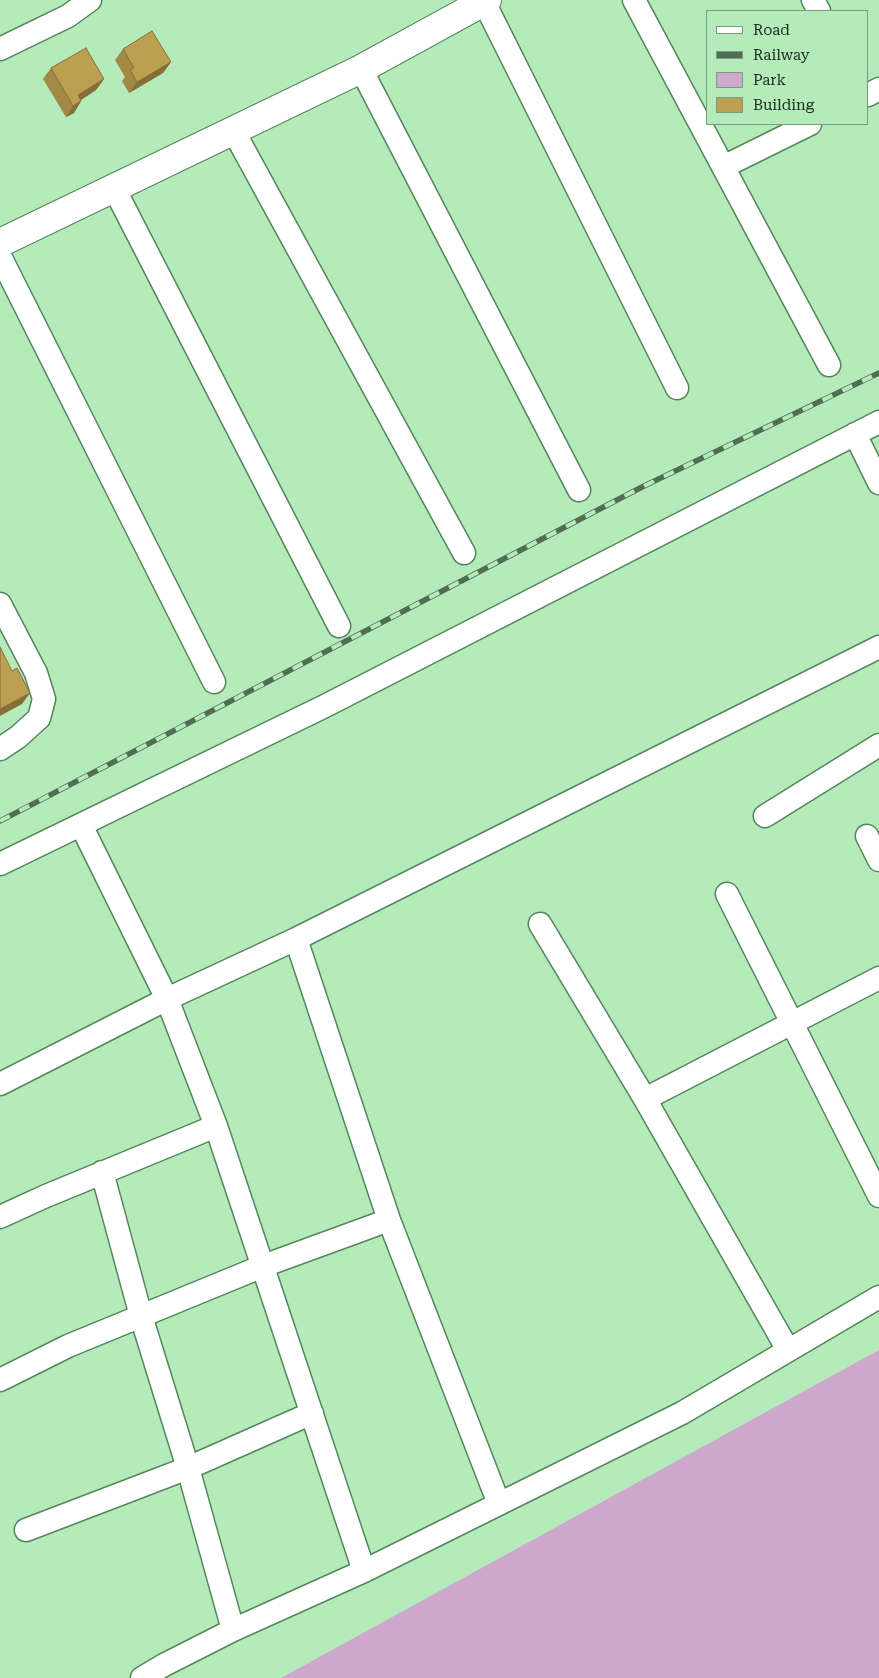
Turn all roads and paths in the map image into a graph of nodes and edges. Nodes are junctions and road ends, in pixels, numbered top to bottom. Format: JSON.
{"nodes":[{"id":1,"x":90,"y":0,"type":"edge"},
{"id":2,"x":634,"y":0,"type":"edge"},
{"id":3,"x":485,"y":1,"type":"edge"},
{"id":4,"x":0,"y":49,"type":"edge"},
{"id":5,"x":361,"y":69,"type":"junction"},
{"id":6,"x":808,"y":125,"type":"edge"},
{"id":7,"x":233,"y":130,"type":"junction"},
{"id":8,"x":724,"y":167,"type":"junction"},
{"id":9,"x":114,"y":188,"type":"junction"},
{"id":10,"x":0,"y":243,"type":"edge"},
{"id":11,"x":0,"y":256,"type":"edge"},
{"id":12,"x":829,"y":365,"type":"dead end"},
{"id":13,"x":677,"y":388,"type":"dead end"},
{"id":14,"x":879,"y":422,"type":"edge"},
{"id":15,"x":856,"y":434,"type":"junction"},
{"id":16,"x":879,"y":483,"type":"edge"},
{"id":17,"x":579,"y":490,"type":"dead end"},
{"id":18,"x":464,"y":553,"type":"dead end"},
{"id":19,"x":3,"y":618,"type":"edge"},
{"id":20,"x":339,"y":626,"type":"dead end"},
{"id":21,"x":879,"y":647,"type":"edge"},
{"id":22,"x":214,"y":682,"type":"dead end"},
{"id":23,"x":879,"y":745,"type":"edge"},
{"id":24,"x":0,"y":749,"type":"edge"},
{"id":25,"x":766,"y":816,"type":"dead end"},
{"id":26,"x":81,"y":825,"type":"junction"},
{"id":27,"x":867,"y":836,"type":"dead end"},
{"id":28,"x":879,"y":860,"type":"edge"},
{"id":29,"x":0,"y":864,"type":"edge"},
{"id":30,"x":727,"y":894,"type":"dead end"},
{"id":31,"x":540,"y":924,"type":"dead end"},
{"id":32,"x":296,"y":939,"type":"junction"},
{"id":33,"x":879,"y":978,"type":"edge"},
{"id":34,"x":167,"y":999,"type":"junction"},
{"id":35,"x":792,"y":1023,"type":"junction"},
{"id":36,"x":0,"y":1084,"type":"edge"},
{"id":37,"x":645,"y":1099,"type":"junction"},
{"id":38,"x":216,"y":1126,"type":"junction"},
{"id":39,"x":102,"y":1172,"type":"junction"},
{"id":40,"x":879,"y":1196,"type":"edge"},
{"id":41,"x":0,"y":1217,"type":"edge"},
{"id":42,"x":389,"y":1220,"type":"junction"},
{"id":43,"x":263,"y":1266,"type":"junction"},
{"id":44,"x":879,"y":1297,"type":"edge"},
{"id":45,"x":141,"y":1316,"type":"junction"},
{"id":46,"x":788,"y":1350,"type":"junction"},
{"id":47,"x":0,"y":1380,"type":"edge"},
{"id":48,"x":312,"y":1413,"type":"junction"},
{"id":49,"x":188,"y":1468,"type":"junction"},
{"id":50,"x":499,"y":1504,"type":"junction"},
{"id":51,"x":26,"y":1530,"type":"dead end"},
{"id":52,"x":364,"y":1572,"type":"junction"},
{"id":53,"x":233,"y":1630,"type":"junction"},
{"id":54,"x":142,"y":1678,"type":"edge"}],
"edges":[{"from":1,"to":4,"type":"street"},
{"from":2,"to":8,"type":"street"},
{"from":3,"to":5,"type":"street"},
{"from":3,"to":13,"type":"street"},
{"from":5,"to":7,"type":"street"},
{"from":5,"to":17,"type":"street"},
{"from":6,"to":8,"type":"street"},
{"from":7,"to":9,"type":"street"},
{"from":7,"to":18,"type":"street"},
{"from":8,"to":12,"type":"street"},
{"from":9,"to":10,"type":"street"},
{"from":9,"to":20,"type":"street"},
{"from":11,"to":22,"type":"street"},
{"from":14,"to":15,"type":"street"},
{"from":15,"to":16,"type":"street"},
{"from":15,"to":26,"type":"street"},
{"from":19,"to":24,"type":"street"},
{"from":21,"to":32,"type":"street"},
{"from":23,"to":25,"type":"street"},
{"from":26,"to":29,"type":"street"},
{"from":26,"to":34,"type":"street"},
{"from":27,"to":28,"type":"street"},
{"from":30,"to":35,"type":"street"},
{"from":31,"to":37,"type":"street"},
{"from":32,"to":34,"type":"street"},
{"from":32,"to":42,"type":"street"},
{"from":33,"to":35,"type":"street"},
{"from":34,"to":36,"type":"street"},
{"from":34,"to":38,"type":"street"},
{"from":35,"to":37,"type":"street"},
{"from":35,"to":40,"type":"street"},
{"from":37,"to":46,"type":"street"},
{"from":38,"to":39,"type":"street"},
{"from":38,"to":43,"type":"street"},
{"from":39,"to":41,"type":"street"},
{"from":39,"to":45,"type":"street"},
{"from":42,"to":43,"type":"street"},
{"from":42,"to":50,"type":"street"},
{"from":43,"to":45,"type":"street"},
{"from":43,"to":48,"type":"street"},
{"from":44,"to":46,"type":"street"},
{"from":45,"to":47,"type":"street"},
{"from":45,"to":49,"type":"street"},
{"from":46,"to":50,"type":"street"},
{"from":48,"to":49,"type":"street"},
{"from":48,"to":52,"type":"street"},
{"from":49,"to":51,"type":"street"},
{"from":49,"to":53,"type":"street"},
{"from":50,"to":52,"type":"street"},
{"from":52,"to":53,"type":"street"},
{"from":53,"to":54,"type":"street"}]}
